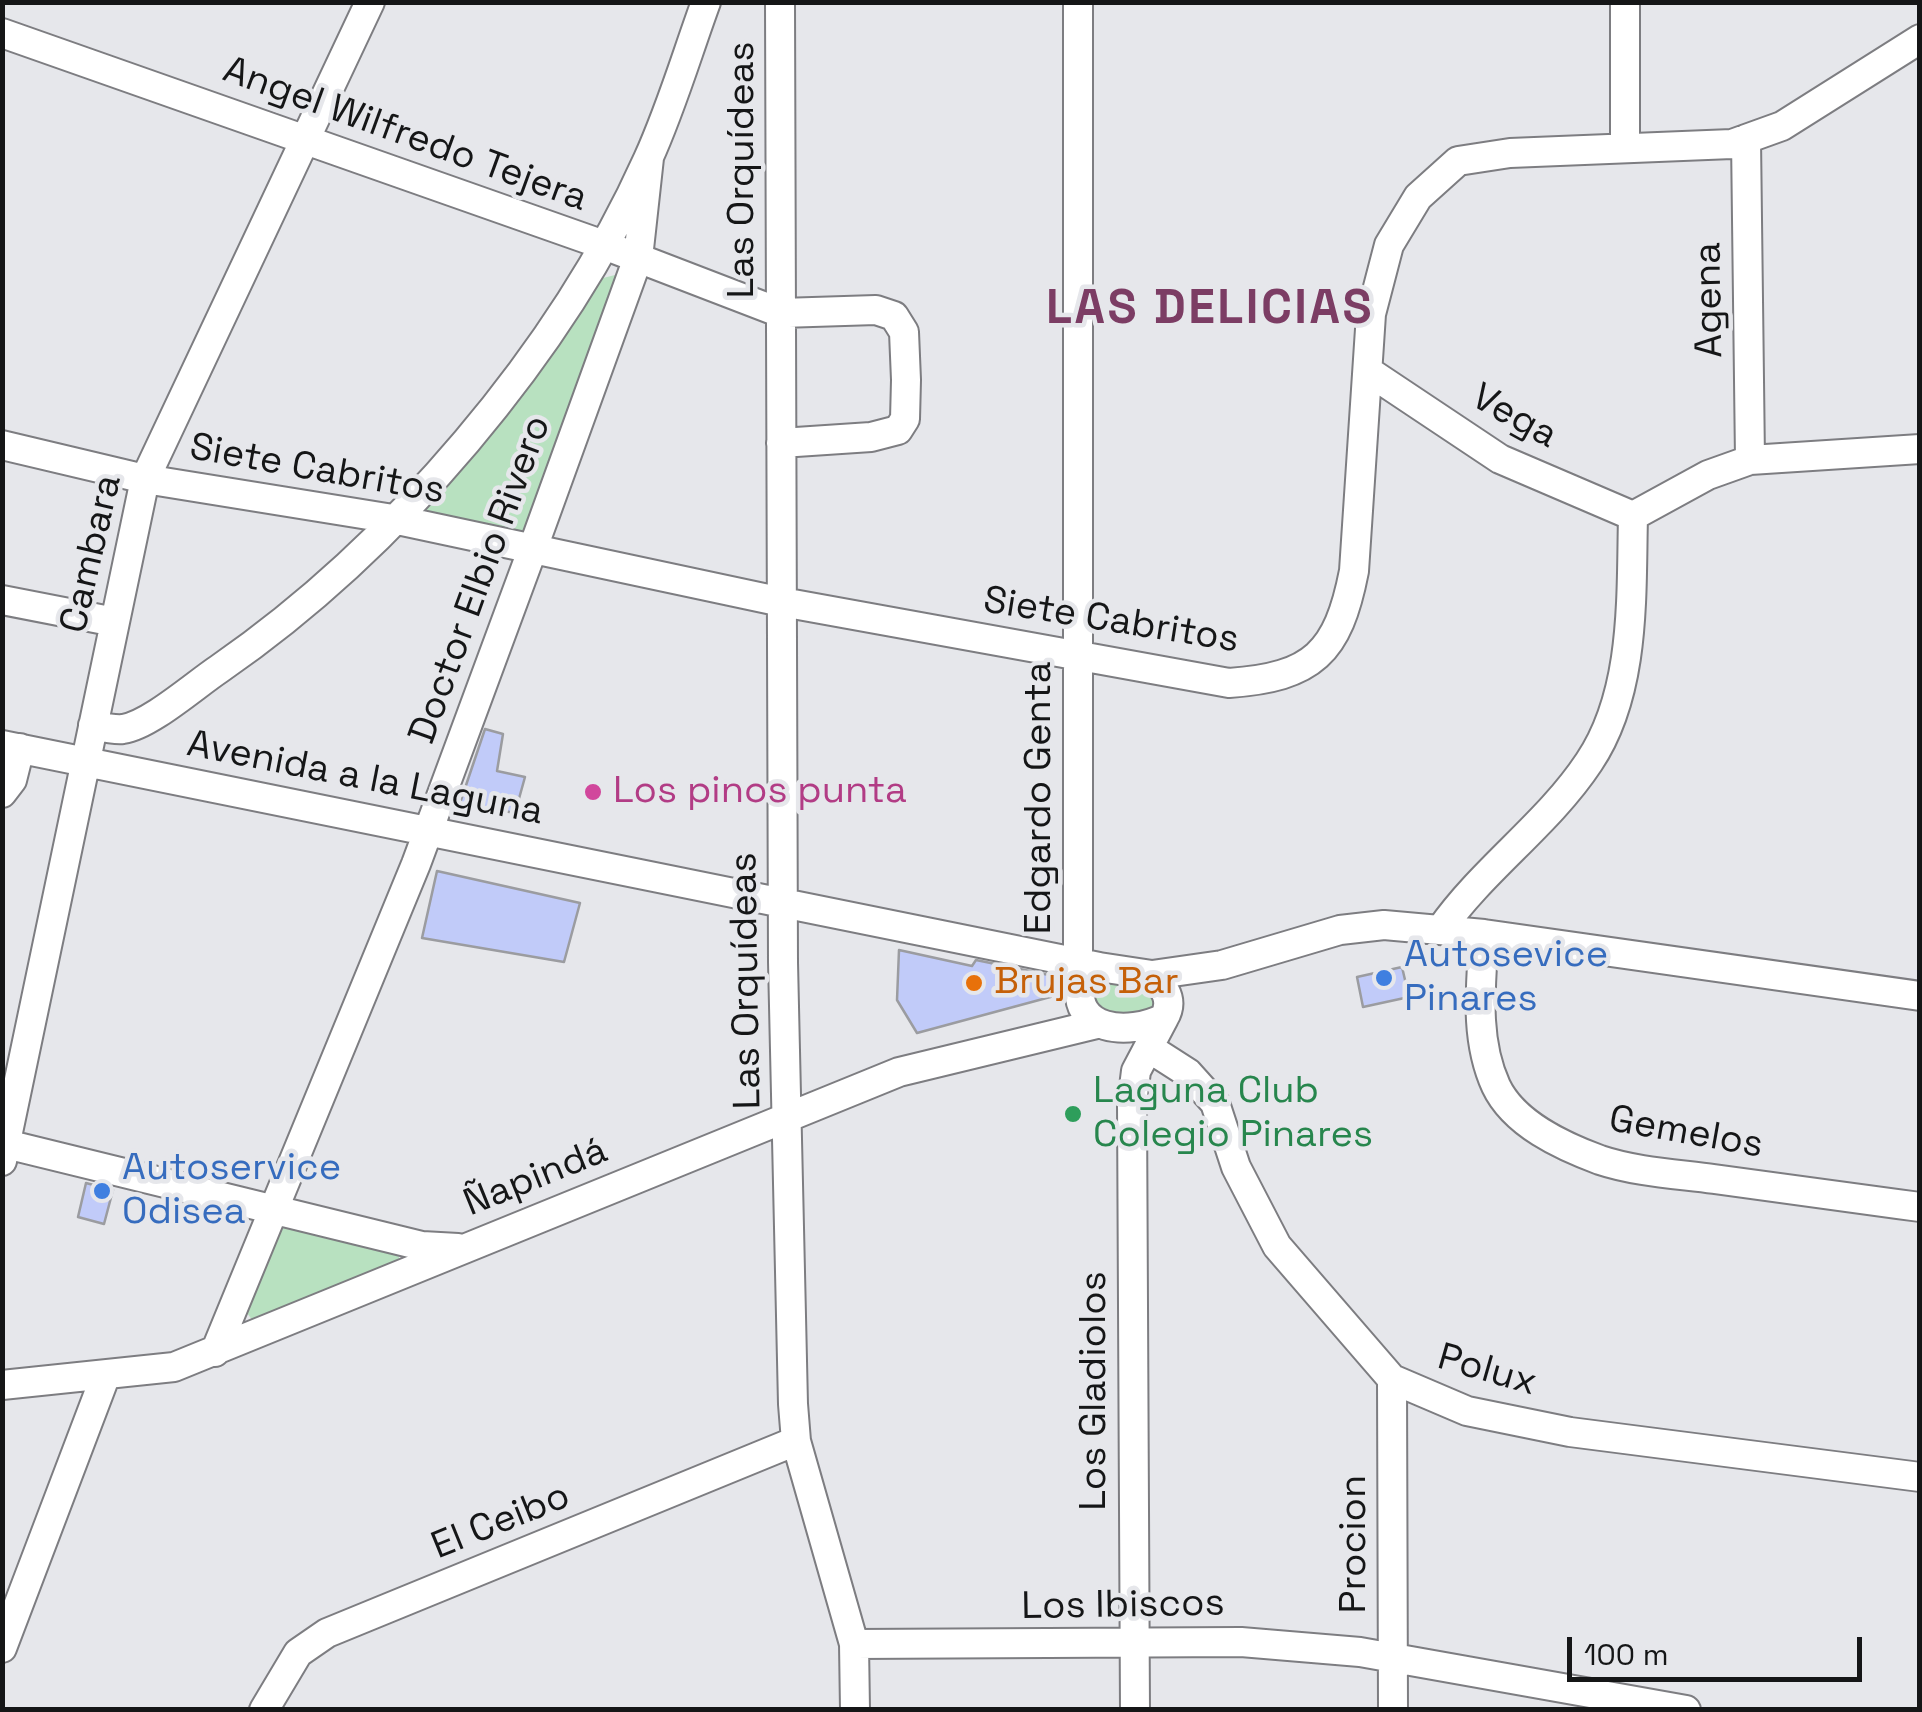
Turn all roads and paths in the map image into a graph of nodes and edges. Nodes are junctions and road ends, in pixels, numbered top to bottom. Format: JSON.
{"nodes":[{"id":1,"x":370,"y":2,"type":"edge"},
{"id":2,"x":706,"y":2,"type":"edge"},
{"id":3,"x":780,"y":2,"type":"edge"},
{"id":4,"x":1078,"y":2,"type":"edge"},
{"id":5,"x":1625,"y":2,"type":"edge"},
{"id":6,"x":2,"y":33,"type":"edge"},
{"id":7,"x":1920,"y":40,"type":"edge"},
{"id":8,"x":308,"y":139,"type":"junction"},
{"id":9,"x":1746,"y":139,"type":"junction"},
{"id":10,"x":1625,"y":148,"type":"junction"},
{"id":11,"x":648,"y":158,"type":"junction"},
{"id":12,"x":604,"y":245,"type":"junction"},
{"id":13,"x":638,"y":258,"type":"junction"},
{"id":14,"x":781,"y":313,"type":"junction"},
{"id":15,"x":1368,"y":370,"type":"junction"},
{"id":16,"x":781,"y":443,"type":"junction"},
{"id":17,"x":2,"y":445,"type":"edge"},
{"id":18,"x":1920,"y":450,"type":"edge"},
{"id":19,"x":1750,"y":460,"type":"junction"},
{"id":20,"x":145,"y":479,"type":"junction"},
{"id":21,"x":1633,"y":516,"type":"junction"},
{"id":22,"x":392,"y":519,"type":"junction"},
{"id":23,"x":533,"y":548,"type":"junction"},
{"id":24,"x":2,"y":600,"type":"edge"},
{"id":25,"x":782,"y":602,"type":"junction"},
{"id":26,"x":115,"y":622,"type":"junction"},
{"id":27,"x":1078,"y":656,"type":"junction"},
{"id":28,"x":93,"y":725,"type":"junction"},
{"id":29,"x":11,"y":746,"type":"edge"},
{"id":30,"x":86,"y":762,"type":"junction"},
{"id":31,"x":2,"y":794,"type":"edge"},
{"id":32,"x":429,"y":830,"type":"junction"},
{"id":33,"x":783,"y":904,"type":"junction"},
{"id":34,"x":1441,"y":929,"type":"junction"},
{"id":35,"x":1484,"y":934,"type":"junction"},
{"id":36,"x":1088,"y":964,"type":"junction"},
{"id":37,"x":1222,"y":965,"type":"junction"},
{"id":38,"x":1152,"y":974,"type":"junction"},
{"id":39,"x":1920,"y":996,"type":"edge"},
{"id":40,"x":1167,"y":1012,"type":"junction"},
{"id":41,"x":1103,"y":1025,"type":"junction"},
{"id":42,"x":1142,"y":1060,"type":"junction"},
{"id":43,"x":787,"y":1116,"type":"junction"},
{"id":44,"x":3,"y":1149,"type":"edge"},
{"id":45,"x":1920,"y":1207,"type":"edge"},
{"id":46,"x":273,"y":1208,"type":"junction"},
{"id":47,"x":464,"y":1248,"type":"junction"},
{"id":48,"x":216,"y":1352,"type":"junction"},
{"id":49,"x":105,"y":1377,"type":"junction"},
{"id":50,"x":1392,"y":1379,"type":"junction"},
{"id":51,"x":2,"y":1386,"type":"edge"},
{"id":52,"x":796,"y":1441,"type":"junction"},
{"id":53,"x":1920,"y":1477,"type":"edge"},
{"id":54,"x":854,"y":1644,"type":"junction"},
{"id":55,"x":1135,"y":1646,"type":"junction"},
{"id":56,"x":2,"y":1648,"type":"edge"},
{"id":57,"x":1393,"y":1658,"type":"junction"},
{"id":58,"x":1639,"y":1706,"type":"edge"},
{"id":59,"x":264,"y":1710,"type":"edge"},
{"id":60,"x":855,"y":1710,"type":"edge"},
{"id":61,"x":1136,"y":1710,"type":"edge"},
{"id":62,"x":1393,"y":1710,"type":"edge"},
{"id":63,"x":1686,"y":1710,"type":"edge"}],
"edges":[{"from":1,"to":8,"type":"street","name":"Cambara"},
{"from":2,"to":11,"type":"street"},
{"from":3,"to":14,"type":"street","name":"Las Orquídeas"},
{"from":4,"to":27,"type":"street","name":"Edgardo Genta"},
{"from":5,"to":10,"type":"street"},
{"from":6,"to":8,"type":"street","name":"Angel Wilfredo Tejera"},
{"from":7,"to":9,"type":"street","name":"Siete Cabritos"},
{"from":8,"to":12,"type":"street","name":"Angel Wilfredo Tejera"},
{"from":8,"to":20,"type":"street","name":"Cambara"},
{"from":9,"to":10,"type":"street","name":"Siete Cabritos"},
{"from":9,"to":19,"type":"street","name":"Agena"},
{"from":10,"to":15,"type":"street","name":"Siete Cabritos"},
{"from":11,"to":12,"type":"street"},
{"from":11,"to":13,"type":"street","name":"Doctor Elbio Rivero"},
{"from":12,"to":13,"type":"street","name":"Angel Wilfredo Tejera"},
{"from":12,"to":22,"type":"street"},
{"from":13,"to":14,"type":"street","name":"Angel Wilfredo Tejera"},
{"from":13,"to":23,"type":"street","name":"Doctor Elbio Rivero"},
{"from":14,"to":16,"type":"street","name":"Las Orquídeas"},
{"from":14,"to":16,"type":"street"},
{"from":15,"to":21,"type":"street","name":"Vega"},
{"from":15,"to":27,"type":"street","name":"Siete Cabritos"},
{"from":16,"to":25,"type":"street","name":"Las Orquídeas"},
{"from":17,"to":20,"type":"street","name":"Siete Cabritos"},
{"from":18,"to":19,"type":"street"},
{"from":19,"to":21,"type":"street"},
{"from":20,"to":22,"type":"street","name":"Siete Cabritos"},
{"from":20,"to":26,"type":"street","name":"Cambara"},
{"from":21,"to":34,"type":"street"},
{"from":22,"to":23,"type":"street","name":"Siete Cabritos"},
{"from":22,"to":28,"type":"street"},
{"from":23,"to":25,"type":"street","name":"Siete Cabritos"},
{"from":23,"to":32,"type":"street","name":"Doctor Elbio Rivero"},
{"from":24,"to":26,"type":"street"},
{"from":25,"to":27,"type":"street","name":"Siete Cabritos"},
{"from":25,"to":33,"type":"street","name":"Las Orquídeas"},
{"from":26,"to":28,"type":"street","name":"Cambara"},
{"from":27,"to":36,"type":"street","name":"Edgardo Genta"},
{"from":28,"to":30,"type":"street","name":"Cambara"},
{"from":29,"to":30,"type":"street","name":"Avenida a la Laguna"},
{"from":29,"to":31,"type":"street"},
{"from":30,"to":32,"type":"street","name":"Avenida a la Laguna"},
{"from":30,"to":44,"type":"street","name":"Cambara"},
{"from":32,"to":33,"type":"street","name":"Avenida a la Laguna"},
{"from":32,"to":46,"type":"street","name":"Doctor Elbio Rivero"},
{"from":33,"to":36,"type":"street","name":"Avenida a la Laguna"},
{"from":33,"to":43,"type":"street","name":"Las Orquídeas"},
{"from":34,"to":35,"type":"street"},
{"from":34,"to":37,"type":"street"},
{"from":35,"to":39,"type":"street"},
{"from":35,"to":45,"type":"street","name":"Gemelos"},
{"from":36,"to":38,"type":"street","name":"Avenida a la Laguna"},
{"from":36,"to":41,"type":"street"},
{"from":37,"to":38,"type":"street"},
{"from":37,"to":40,"type":"street"},
{"from":38,"to":40,"type":"street"},
{"from":40,"to":41,"type":"street","name":"Ñapindá"},
{"from":40,"to":42,"type":"street","name":"Los Gladiolos"},
{"from":41,"to":42,"type":"street"},
{"from":41,"to":43,"type":"street","name":"Ñapindá"},
{"from":42,"to":50,"type":"street","name":"Polux"},
{"from":42,"to":55,"type":"street","name":"Los Gladiolos"},
{"from":43,"to":47,"type":"street","name":"Ñapindá"},
{"from":43,"to":52,"type":"street","name":"Las Orquídeas"},
{"from":44,"to":46,"type":"street"},
{"from":46,"to":47,"type":"street"},
{"from":46,"to":48,"type":"street","name":"Doctor Elbio Rivero"},
{"from":47,"to":48,"type":"street","name":"Ñapindá"},
{"from":48,"to":49,"type":"street","name":"Ñapindá"},
{"from":49,"to":51,"type":"street","name":"Ñapindá"},
{"from":49,"to":56,"type":"street"},
{"from":50,"to":53,"type":"street","name":"Polux"},
{"from":50,"to":57,"type":"street","name":"Procion"},
{"from":52,"to":54,"type":"street","name":"Las Orquídeas"},
{"from":52,"to":59,"type":"street","name":"El Ceibo"},
{"from":54,"to":55,"type":"street","name":"Los Ibiscos"},
{"from":54,"to":60,"type":"street","name":"Las Orquídeas"},
{"from":55,"to":57,"type":"street","name":"Los Ibiscos"},
{"from":55,"to":61,"type":"street","name":"Los Gladiolos"},
{"from":57,"to":58,"type":"street","name":"Los Ibiscos"},
{"from":57,"to":62,"type":"street","name":"Procion"},
{"from":58,"to":63,"type":"street","name":"Los Ibiscos"}]}
